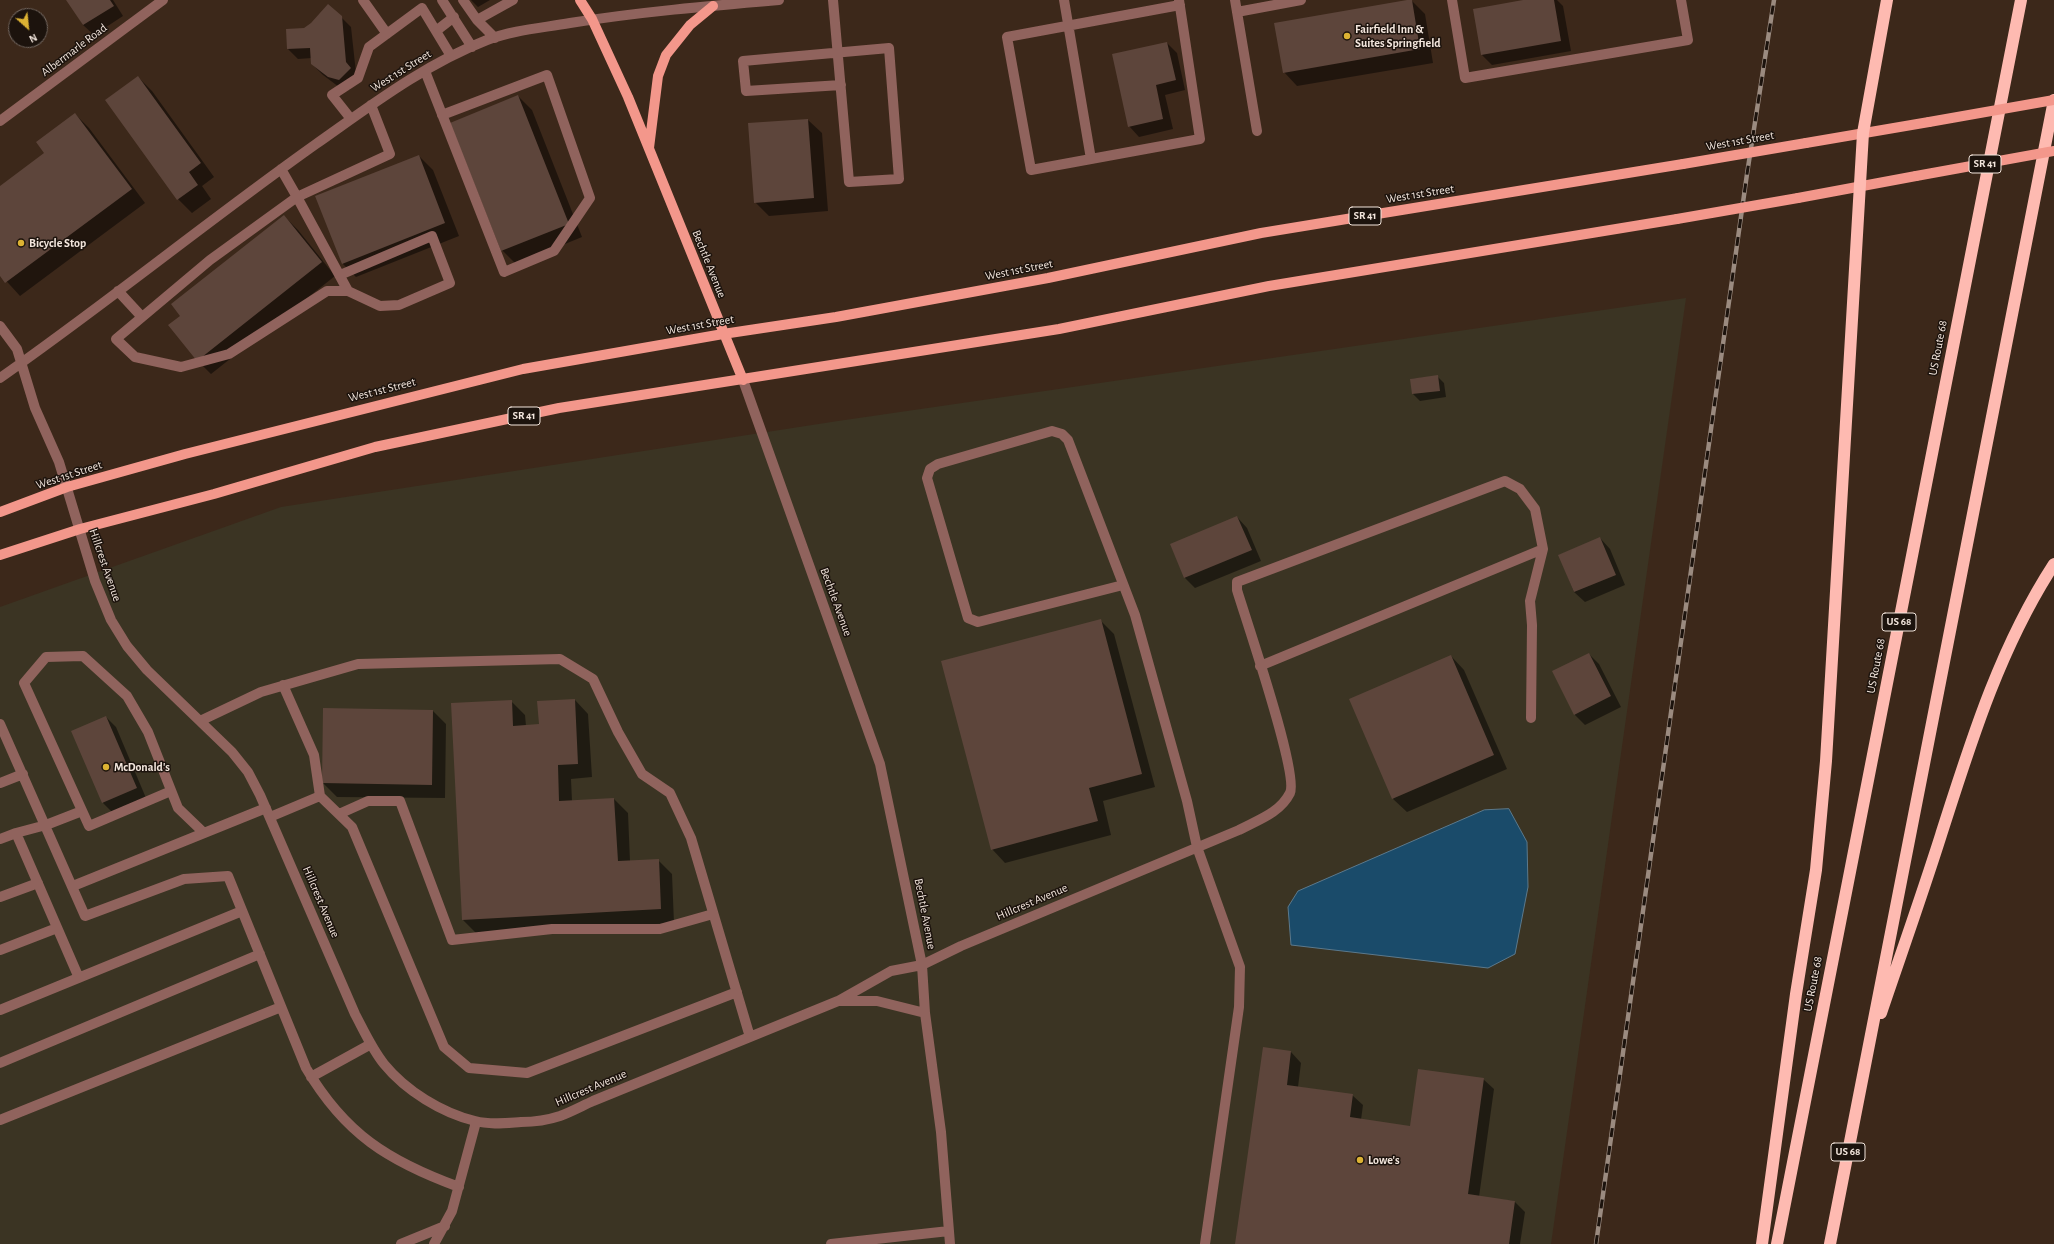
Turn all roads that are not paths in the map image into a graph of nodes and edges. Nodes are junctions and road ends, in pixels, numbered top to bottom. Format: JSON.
{"nodes":[{"id":1,"x":163,"y":0,"type":"edge"},
{"id":2,"x":363,"y":0,"type":"edge"},
{"id":3,"x":442,"y":0,"type":"edge"},
{"id":4,"x":463,"y":0,"type":"edge"},
{"id":5,"x":513,"y":0,"type":"edge"},
{"id":6,"x":580,"y":0,"type":"edge"},
{"id":7,"x":779,"y":0,"type":"edge"},
{"id":8,"x":833,"y":0,"type":"edge"},
{"id":9,"x":1064,"y":0,"type":"edge"},
{"id":10,"x":1235,"y":0,"type":"edge"},
{"id":11,"x":1301,"y":0,"type":"edge"},
{"id":12,"x":1452,"y":0,"type":"edge"},
{"id":13,"x":1681,"y":0,"type":"edge"},
{"id":14,"x":1887,"y":0,"type":"edge"},
{"id":15,"x":2021,"y":0,"type":"edge"},
{"id":16,"x":766,"y":1,"type":"edge"},
{"id":17,"x":1179,"y":2,"type":"edge"},
{"id":18,"x":713,"y":6,"type":"junction"},
{"id":19,"x":1237,"y":12,"type":"junction"},
{"id":20,"x":454,"y":17,"type":"junction"},
{"id":21,"x":592,"y":19,"type":"junction"},
{"id":22,"x":477,"y":20,"type":"junction"},
{"id":23,"x":1068,"y":26,"type":"junction"},
{"id":24,"x":436,"y":31,"type":"junction"},
{"id":25,"x":387,"y":34,"type":"junction"},
{"id":26,"x":495,"y":38,"type":"junction"},
{"id":27,"x":472,"y":47,"type":"junction"},
{"id":28,"x":838,"y":53,"type":"junction"},
{"id":29,"x":451,"y":56,"type":"junction"},
{"id":30,"x":425,"y":71,"type":"junction"},
{"id":31,"x":841,"y":85,"type":"junction"},
{"id":32,"x":2054,"y":100,"type":"edge"},
{"id":33,"x":371,"y":105,"type":"junction"},
{"id":34,"x":442,"y":115,"type":"junction"},
{"id":35,"x":351,"y":119,"type":"junction"},
{"id":36,"x":0,"y":121,"type":"edge"},
{"id":37,"x":1257,"y":131,"type":"dead end"},
{"id":38,"x":1863,"y":133,"type":"junction"},
{"id":39,"x":649,"y":148,"type":"junction"},
{"id":40,"x":2054,"y":151,"type":"edge"},
{"id":41,"x":1091,"y":159,"type":"junction"},
{"id":42,"x":281,"y":168,"type":"junction"},
{"id":43,"x":1860,"y":186,"type":"junction"},
{"id":44,"x":297,"y":197,"type":"junction"},
{"id":45,"x":340,"y":275,"type":"junction"},
{"id":46,"x":118,"y":290,"type":"junction"},
{"id":47,"x":348,"y":291,"type":"junction"},
{"id":48,"x":142,"y":317,"type":"junction"},
{"id":49,"x":0,"y":326,"type":"edge"},
{"id":50,"x":723,"y":334,"type":"junction"},
{"id":51,"x":22,"y":363,"type":"junction"},
{"id":52,"x":0,"y":378,"type":"edge"},
{"id":53,"x":742,"y":380,"type":"junction"},
{"id":54,"x":67,"y":487,"type":"junction"},
{"id":55,"x":0,"y":512,"type":"edge"},
{"id":56,"x":80,"y":529,"type":"junction"},
{"id":57,"x":1543,"y":549,"type":"junction"},
{"id":58,"x":0,"y":555,"type":"edge"},
{"id":59,"x":2054,"y":564,"type":"edge"},
{"id":60,"x":1123,"y":585,"type":"junction"},
{"id":61,"x":1260,"y":666,"type":"junction"},
{"id":62,"x":283,"y":685,"type":"junction"},
{"id":63,"x":1531,"y":718,"type":"dead end"},
{"id":64,"x":200,"y":721,"type":"junction"},
{"id":65,"x":0,"y":724,"type":"edge"},
{"id":66,"x":23,"y":774,"type":"junction"},
{"id":67,"x":0,"y":783,"type":"edge"},
{"id":68,"x":171,"y":791,"type":"junction"},
{"id":69,"x":320,"y":796,"type":"junction"},
{"id":70,"x":82,"y":811,"type":"junction"},
{"id":71,"x":268,"y":813,"type":"junction"},
{"id":72,"x":339,"y":814,"type":"junction"},
{"id":73,"x":46,"y":825,"type":"junction"},
{"id":74,"x":16,"y":833,"type":"junction"},
{"id":75,"x":204,"y":833,"type":"junction"},
{"id":76,"x":0,"y":839,"type":"edge"},
{"id":77,"x":1197,"y":847,"type":"junction"},
{"id":78,"x":38,"y":883,"type":"junction"},
{"id":79,"x":72,"y":886,"type":"junction"},
{"id":80,"x":0,"y":897,"type":"edge"},
{"id":81,"x":242,"y":911,"type":"junction"},
{"id":82,"x":713,"y":914,"type":"junction"},
{"id":83,"x":57,"y":928,"type":"junction"},
{"id":84,"x":0,"y":950,"type":"edge"},
{"id":85,"x":260,"y":954,"type":"junction"},
{"id":86,"x":922,"y":965,"type":"junction"},
{"id":87,"x":78,"y":978,"type":"junction"},
{"id":88,"x":737,"y":992,"type":"junction"},
{"id":89,"x":838,"y":1001,"type":"junction"},
{"id":90,"x":281,"y":1007,"type":"junction"},
{"id":91,"x":0,"y":1010,"type":"edge"},
{"id":92,"x":925,"y":1013,"type":"junction"},
{"id":93,"x":750,"y":1037,"type":"junction"},
{"id":94,"x":371,"y":1044,"type":"junction"},
{"id":95,"x":1866,"y":1060,"type":"junction"},
{"id":96,"x":0,"y":1063,"type":"edge"},
{"id":97,"x":311,"y":1077,"type":"junction"},
{"id":98,"x":0,"y":1120,"type":"edge"},
{"id":99,"x":476,"y":1122,"type":"junction"},
{"id":100,"x":459,"y":1187,"type":"junction"},
{"id":101,"x":445,"y":1226,"type":"junction"},
{"id":102,"x":949,"y":1232,"type":"junction"},
{"id":103,"x":401,"y":1244,"type":"edge"},
{"id":104,"x":434,"y":1244,"type":"edge"},
{"id":105,"x":831,"y":1244,"type":"edge"},
{"id":106,"x":950,"y":1244,"type":"edge"},
{"id":107,"x":1205,"y":1244,"type":"edge"},
{"id":108,"x":1762,"y":1244,"type":"edge"},
{"id":109,"x":1777,"y":1244,"type":"edge"},
{"id":110,"x":1830,"y":1244,"type":"edge"}],
"edges":[{"from":1,"to":36,"type":"street","name":"Albermarle Road"},
{"from":2,"to":25,"type":"street"},
{"from":3,"to":20,"type":"street"},
{"from":4,"to":22,"type":"street"},
{"from":5,"to":22,"type":"street"},
{"from":6,"to":21,"type":"main road","name":"Bechtle Avenue"},
{"from":7,"to":16,"type":"street","name":"West 1st Street"},
{"from":8,"to":28,"type":"street"},
{"from":9,"to":23,"type":"street"},
{"from":10,"to":19,"type":"street"},
{"from":11,"to":19,"type":"street"},
{"from":12,"to":13,"type":"street"},
{"from":14,"to":38,"type":"highway"},
{"from":15,"to":109,"type":"highway","name":"US Route 68","number":"US 68"},
{"from":16,"to":18,"type":"street","name":"West 1st Street"},
{"from":17,"to":23,"type":"street"},
{"from":17,"to":41,"type":"street"},
{"from":18,"to":21,"type":"street","name":"West 1st Street"},
{"from":18,"to":39,"type":"main road"},
{"from":19,"to":37,"type":"street"},
{"from":20,"to":24,"type":"street"},
{"from":20,"to":27,"type":"street"},
{"from":21,"to":26,"type":"street","name":"West 1st Street"},
{"from":21,"to":39,"type":"main road","name":"Bechtle Avenue"},
{"from":22,"to":26,"type":"street"},
{"from":23,"to":41,"type":"street"},
{"from":23,"to":41,"type":"street"},
{"from":24,"to":25,"type":"street"},
{"from":24,"to":29,"type":"street"},
{"from":25,"to":35,"type":"street"},
{"from":26,"to":27,"type":"street","name":"West 1st Street"},
{"from":27,"to":29,"type":"street","name":"West 1st Street"},
{"from":28,"to":31,"type":"street"},
{"from":28,"to":31,"type":"street"},
{"from":28,"to":31,"type":"street"},
{"from":29,"to":30,"type":"street","name":"West 1st Street"},
{"from":30,"to":33,"type":"street","name":"West 1st Street"},
{"from":30,"to":34,"type":"street"},
{"from":32,"to":38,"type":"main road","name":"West 1st Street","number":"SR 41","bridge":true},
{"from":32,"to":95,"type":"highway","number":"US 68"},
{"from":33,"to":35,"type":"street","name":"West 1st Street"},
{"from":33,"to":44,"type":"street"},
{"from":34,"to":34,"type":"street"},
{"from":35,"to":42,"type":"street","name":"West 1st Street"},
{"from":38,"to":43,"type":"highway"},
{"from":38,"to":50,"type":"main road","name":"West 1st Street","number":"SR 41","bridge":true},
{"from":39,"to":50,"type":"main road","name":"Bechtle Avenue"},
{"from":40,"to":43,"type":"main road","number":"SR 41","bridge":true},
{"from":42,"to":44,"type":"street"},
{"from":42,"to":46,"type":"street","name":"West 1st Street"},
{"from":43,"to":53,"type":"main road","number":"SR 41","bridge":true},
{"from":43,"to":108,"type":"highway"},
{"from":44,"to":45,"type":"street"},
{"from":44,"to":48,"type":"street"},
{"from":45,"to":47,"type":"street"},
{"from":45,"to":47,"type":"street"},
{"from":46,"to":48,"type":"street"},
{"from":46,"to":51,"type":"street","name":"West 1st Street"},
{"from":47,"to":48,"type":"street"},
{"from":49,"to":51,"type":"street","name":"Hillcrest Avenue"},
{"from":50,"to":53,"type":"main road","name":"Bechtle Avenue"},
{"from":50,"to":54,"type":"main road","name":"West 1st Street","number":"SR 41"},
{"from":51,"to":52,"type":"street","name":"West 1st Street"},
{"from":51,"to":54,"type":"street","name":"Hillcrest Avenue"},
{"from":53,"to":56,"type":"main road","number":"SR 41"},
{"from":53,"to":86,"type":"street","name":"Bechtle Avenue"},
{"from":54,"to":55,"type":"main road","name":"West 1st Street","number":"SR 41"},
{"from":54,"to":56,"type":"street","name":"Hillcrest Avenue"},
{"from":56,"to":58,"type":"main road","number":"SR 41"},
{"from":56,"to":64,"type":"street","name":"Hillcrest Avenue"},
{"from":57,"to":61,"type":"street"},
{"from":57,"to":61,"type":"street","name":"Hillcrest Avenue"},
{"from":57,"to":63,"type":"street"},
{"from":59,"to":95,"type":"highway"},
{"from":60,"to":60,"type":"street"},
{"from":60,"to":77,"type":"street"},
{"from":61,"to":77,"type":"street","name":"Hillcrest Avenue"},
{"from":62,"to":64,"type":"street"},
{"from":62,"to":69,"type":"street"},
{"from":62,"to":82,"type":"street"},
{"from":64,"to":71,"type":"street","name":"Hillcrest Avenue"},
{"from":65,"to":66,"type":"street"},
{"from":66,"to":67,"type":"street"},
{"from":66,"to":73,"type":"street"},
{"from":68,"to":70,"type":"street"},
{"from":68,"to":70,"type":"street"},
{"from":68,"to":75,"type":"street"},
{"from":69,"to":71,"type":"street"},
{"from":69,"to":72,"type":"street"},
{"from":70,"to":73,"type":"street"},
{"from":71,"to":75,"type":"street"},
{"from":71,"to":94,"type":"street","name":"Hillcrest Avenue"},
{"from":72,"to":82,"type":"street"},
{"from":72,"to":88,"type":"street"},
{"from":73,"to":74,"type":"street"},
{"from":73,"to":79,"type":"street"},
{"from":74,"to":76,"type":"street"},
{"from":74,"to":78,"type":"street"},
{"from":75,"to":79,"type":"street"},
{"from":77,"to":86,"type":"street","name":"Hillcrest Avenue"},
{"from":77,"to":107,"type":"street"},
{"from":78,"to":80,"type":"street"},
{"from":78,"to":83,"type":"street"},
{"from":79,"to":81,"type":"street"},
{"from":81,"to":85,"type":"street"},
{"from":81,"to":87,"type":"street"},
{"from":82,"to":88,"type":"street"},
{"from":83,"to":84,"type":"street"},
{"from":83,"to":87,"type":"street"},
{"from":85,"to":90,"type":"street"},
{"from":85,"to":96,"type":"street"},
{"from":86,"to":89,"type":"street","name":"Hillcrest Avenue"},
{"from":86,"to":92,"type":"street","name":"Bechtle Avenue"},
{"from":87,"to":91,"type":"street"},
{"from":88,"to":93,"type":"street"},
{"from":89,"to":92,"type":"street","name":"Hillcrest Avenue"},
{"from":89,"to":93,"type":"street","name":"Hillcrest Avenue"},
{"from":90,"to":97,"type":"street"},
{"from":90,"to":98,"type":"street"},
{"from":92,"to":102,"type":"street","name":"Bechtle Avenue"},
{"from":93,"to":99,"type":"street","name":"Hillcrest Avenue"},
{"from":94,"to":97,"type":"street"},
{"from":94,"to":99,"type":"street","name":"Hillcrest Avenue"},
{"from":95,"to":110,"type":"highway","number":"US 68"},
{"from":97,"to":100,"type":"street"},
{"from":99,"to":100,"type":"street"},
{"from":100,"to":101,"type":"street"},
{"from":101,"to":103,"type":"street"},
{"from":101,"to":104,"type":"street"},
{"from":102,"to":105,"type":"street"},
{"from":102,"to":106,"type":"street","name":"Bechtle Avenue"}]}
